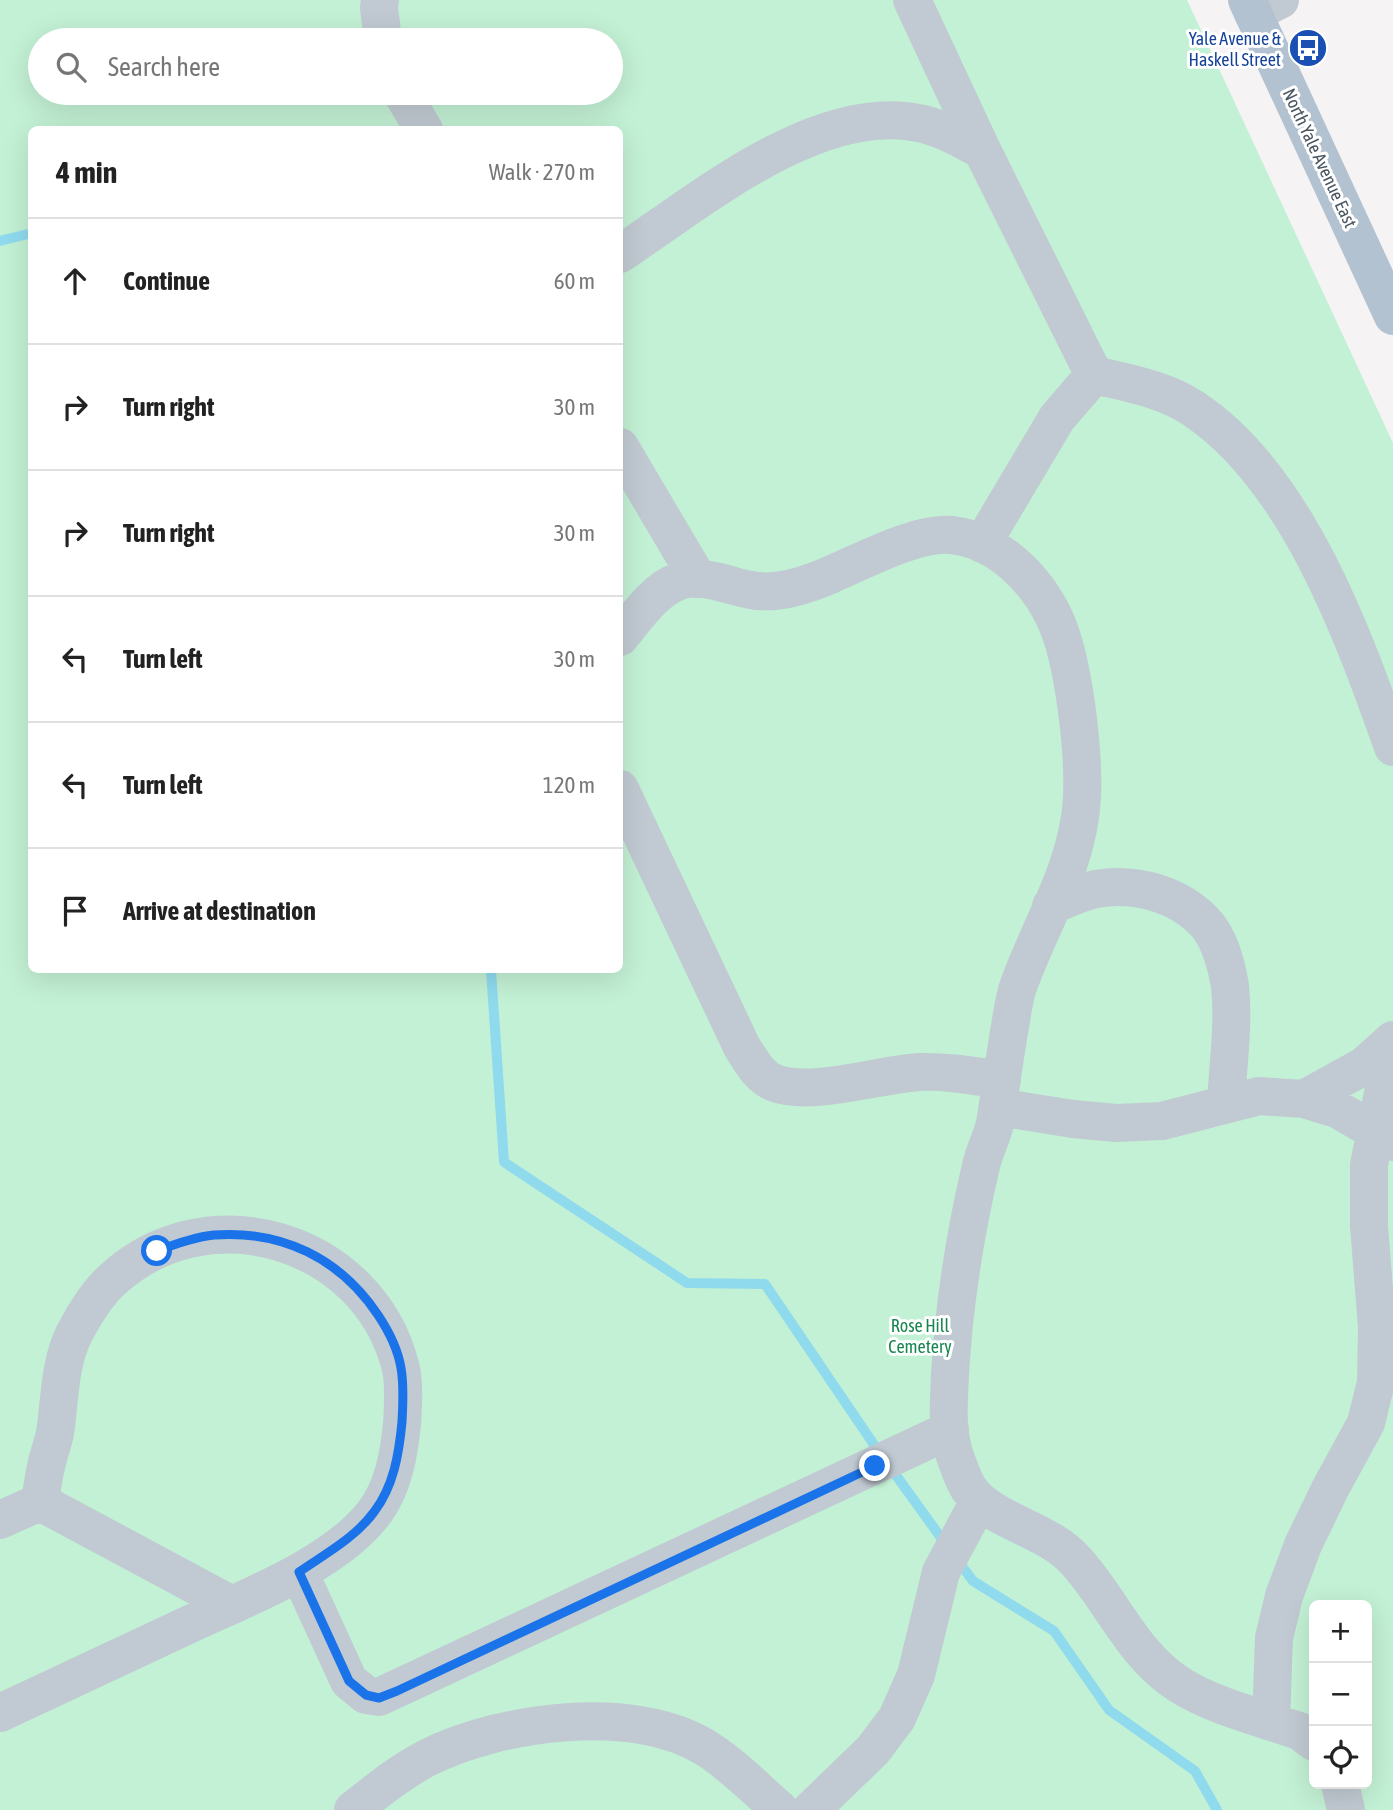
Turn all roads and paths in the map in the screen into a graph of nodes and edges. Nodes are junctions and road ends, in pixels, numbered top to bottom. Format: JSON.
{"nodes":[{"id":1,"x":380,"y":0,"type":"edge"},
{"id":2,"x":912,"y":0,"type":"edge"},
{"id":3,"x":1260,"y":4,"type":"edge"},
{"id":4,"x":382,"y":28,"type":"edge"},
{"id":5,"x":409,"y":105,"type":"edge"},
{"id":6,"x":422,"y":126,"type":"edge"},
{"id":7,"x":982,"y":150,"type":"junction"},
{"id":8,"x":623,"y":252,"type":"edge"},
{"id":9,"x":1393,"y":316,"type":"edge"},
{"id":10,"x":1094,"y":375,"type":"junction"},
{"id":11,"x":623,"y":452,"type":"edge"},
{"id":12,"x":982,"y":544,"type":"junction"},
{"id":13,"x":698,"y":579,"type":"junction"},
{"id":14,"x":623,"y":634,"type":"edge"},
{"id":15,"x":1393,"y":747,"type":"edge"},
{"id":16,"x":623,"y":795,"type":"edge"},
{"id":17,"x":1051,"y":906,"type":"junction"},
{"id":18,"x":1393,"y":1041,"type":"edge"},
{"id":19,"x":1000,"y":1093,"type":"junction"},
{"id":20,"x":1304,"y":1099,"type":"junction"},
{"id":21,"x":1226,"y":1103,"type":"junction"},
{"id":22,"x":1384,"y":1137,"type":"edge"},
{"id":23,"x":950,"y":1430,"type":"junction"},
{"id":24,"x":40,"y":1502,"type":"junction"},
{"id":25,"x":971,"y":1515,"type":"junction"},
{"id":26,"x":0,"y":1520,"type":"edge"},
{"id":27,"x":299,"y":1572,"type":"junction"},
{"id":28,"x":232,"y":1605,"type":"junction"},
{"id":29,"x":0,"y":1713,"type":"edge"},
{"id":30,"x":1271,"y":1721,"type":"junction"},
{"id":31,"x":1309,"y":1738,"type":"edge"},
{"id":32,"x":1341,"y":1789,"type":"edge"},
{"id":33,"x":353,"y":1810,"type":"edge"},
{"id":34,"x":780,"y":1810,"type":"edge"},
{"id":35,"x":811,"y":1810,"type":"edge"},
{"id":36,"x":1346,"y":1810,"type":"edge"}],
"edges":[{"from":1,"to":4,"type":"lane"},
{"from":2,"to":7,"type":"lane"},
{"from":3,"to":9,"type":"main road","name":"North Yale Avenue East"},
{"from":5,"to":6,"type":"lane"},
{"from":7,"to":8,"type":"lane"},
{"from":7,"to":10,"type":"lane"},
{"from":10,"to":12,"type":"lane"},
{"from":10,"to":15,"type":"lane"},
{"from":11,"to":13,"type":"lane"},
{"from":12,"to":13,"type":"lane"},
{"from":12,"to":17,"type":"lane"},
{"from":13,"to":14,"type":"lane"},
{"from":16,"to":19,"type":"lane"},
{"from":17,"to":19,"type":"lane"},
{"from":17,"to":21,"type":"lane"},
{"from":18,"to":20,"type":"lane"},
{"from":18,"to":22,"type":"lane"},
{"from":19,"to":21,"type":"lane"},
{"from":19,"to":23,"type":"lane"},
{"from":20,"to":21,"type":"lane"},
{"from":20,"to":22,"type":"lane"},
{"from":22,"to":30,"type":"lane"},
{"from":23,"to":25,"type":"lane"},
{"from":23,"to":27,"type":"lane"},
{"from":24,"to":26,"type":"lane"},
{"from":24,"to":27,"type":"lane"},
{"from":24,"to":28,"type":"lane"},
{"from":25,"to":30,"type":"lane"},
{"from":25,"to":35,"type":"lane"},
{"from":27,"to":28,"type":"lane"},
{"from":28,"to":29,"type":"lane"},
{"from":30,"to":31,"type":"lane"},
{"from":32,"to":36,"type":"lane"},
{"from":33,"to":34,"type":"lane"}]}
